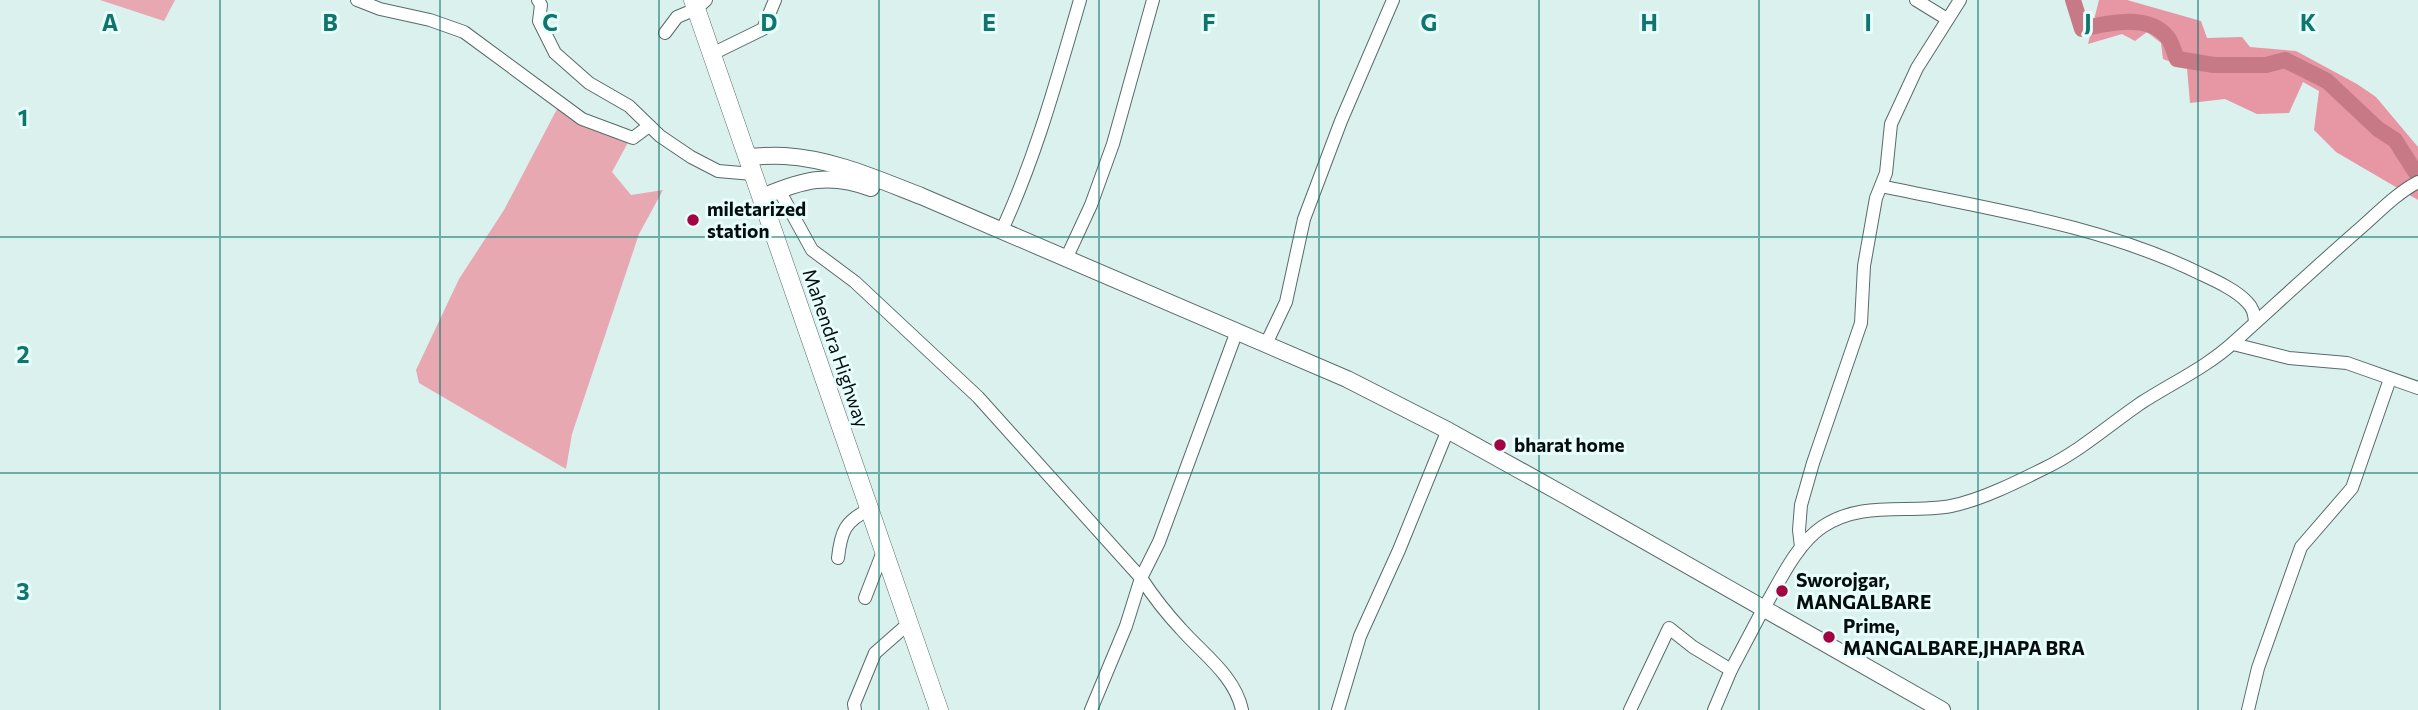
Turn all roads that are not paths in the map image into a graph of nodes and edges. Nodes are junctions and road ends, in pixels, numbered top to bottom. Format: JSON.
{"nodes":[{"id":1,"x":357,"y":0,"type":"edge"},
{"id":2,"x":538,"y":0,"type":"edge"},
{"id":3,"x":775,"y":0,"type":"edge"},
{"id":4,"x":1080,"y":0,"type":"edge"},
{"id":5,"x":1153,"y":0,"type":"edge"},
{"id":6,"x":1393,"y":0,"type":"edge"},
{"id":7,"x":1916,"y":0,"type":"edge"},
{"id":8,"x":1960,"y":0,"type":"edge"},
{"id":9,"x":698,"y":3,"type":"edge"},
{"id":10,"x":1947,"y":19,"type":"junction"},
{"id":11,"x":665,"y":33,"type":"dead end"},
{"id":12,"x":712,"y":54,"type":"junction"},
{"id":13,"x":649,"y":126,"type":"junction"},
{"id":14,"x":747,"y":157,"type":"junction"},
{"id":15,"x":753,"y":174,"type":"junction"},
{"id":16,"x":2413,"y":184,"type":"edge"},
{"id":17,"x":1881,"y":186,"type":"junction"},
{"id":18,"x":770,"y":194,"type":"junction"},
{"id":19,"x":1001,"y":232,"type":"junction"},
{"id":20,"x":1066,"y":259,"type":"junction"},
{"id":21,"x":2255,"y":321,"type":"junction"},
{"id":22,"x":1234,"y":339,"type":"junction"},
{"id":23,"x":1266,"y":344,"type":"junction"},
{"id":24,"x":2233,"y":344,"type":"junction"},
{"id":25,"x":2390,"y":379,"type":"junction"},
{"id":26,"x":2418,"y":388,"type":"edge"},
{"id":27,"x":1445,"y":438,"type":"junction"},
{"id":28,"x":870,"y":509,"type":"junction"},
{"id":29,"x":1801,"y":547,"type":"junction"},
{"id":30,"x":884,"y":549,"type":"junction"},
{"id":31,"x":838,"y":558,"type":"dead end"},
{"id":32,"x":1141,"y":578,"type":"junction"},
{"id":33,"x":865,"y":598,"type":"dead end"},
{"id":34,"x":1762,"y":611,"type":"junction"},
{"id":35,"x":908,"y":624,"type":"junction"},
{"id":36,"x":1731,"y":670,"type":"junction"},
{"id":37,"x":855,"y":710,"type":"edge"},
{"id":38,"x":939,"y":710,"type":"edge"},
{"id":39,"x":1091,"y":710,"type":"edge"},
{"id":40,"x":1242,"y":710,"type":"edge"},
{"id":41,"x":1338,"y":710,"type":"edge"},
{"id":42,"x":1630,"y":710,"type":"edge"},
{"id":43,"x":1714,"y":710,"type":"edge"},
{"id":44,"x":1930,"y":710,"type":"edge"},
{"id":45,"x":1942,"y":710,"type":"edge"},
{"id":46,"x":2248,"y":710,"type":"edge"}],
"edges":[{"from":1,"to":13,"type":"street"},
{"from":2,"to":13,"type":"street"},
{"from":3,"to":12,"type":"street"},
{"from":4,"to":19,"type":"street"},
{"from":5,"to":20,"type":"street"},
{"from":6,"to":23,"type":"street"},
{"from":7,"to":10,"type":"street"},
{"from":8,"to":10,"type":"street"},
{"from":9,"to":11,"type":"street"},
{"from":9,"to":12,"type":"highway","name":"Mahendra Highway"},
{"from":10,"to":17,"type":"street"},
{"from":12,"to":14,"type":"highway","name":"Mahendra Highway"},
{"from":13,"to":15,"type":"street"},
{"from":14,"to":15,"type":"highway","name":"Mahendra Highway"},
{"from":14,"to":19,"type":"main road"},
{"from":15,"to":18,"type":"highway","name":"Mahendra Highway"},
{"from":16,"to":21,"type":"street"},
{"from":17,"to":21,"type":"street"},
{"from":17,"to":29,"type":"street"},
{"from":18,"to":22,"type":"main road"},
{"from":18,"to":28,"type":"highway","name":"Mahendra Highway"},
{"from":18,"to":32,"type":"street"},
{"from":19,"to":20,"type":"main road"},
{"from":20,"to":23,"type":"main road"},
{"from":21,"to":24,"type":"street"},
{"from":22,"to":27,"type":"main road"},
{"from":22,"to":32,"type":"street"},
{"from":23,"to":34,"type":"main road"},
{"from":24,"to":25,"type":"street"},
{"from":24,"to":29,"type":"street"},
{"from":25,"to":26,"type":"street"},
{"from":25,"to":46,"type":"street"},
{"from":27,"to":34,"type":"main road"},
{"from":27,"to":41,"type":"street"},
{"from":28,"to":30,"type":"highway","name":"Mahendra Highway"},
{"from":28,"to":31,"type":"street"},
{"from":29,"to":34,"type":"street"},
{"from":30,"to":33,"type":"street"},
{"from":30,"to":35,"type":"highway","name":"Mahendra Highway"},
{"from":32,"to":39,"type":"street"},
{"from":32,"to":40,"type":"street"},
{"from":34,"to":36,"type":"street"},
{"from":34,"to":44,"type":"main road"},
{"from":34,"to":45,"type":"main road"},
{"from":35,"to":37,"type":"street"},
{"from":35,"to":38,"type":"highway","name":"Mahendra Highway"},
{"from":36,"to":42,"type":"street"},
{"from":36,"to":43,"type":"street"}]}
